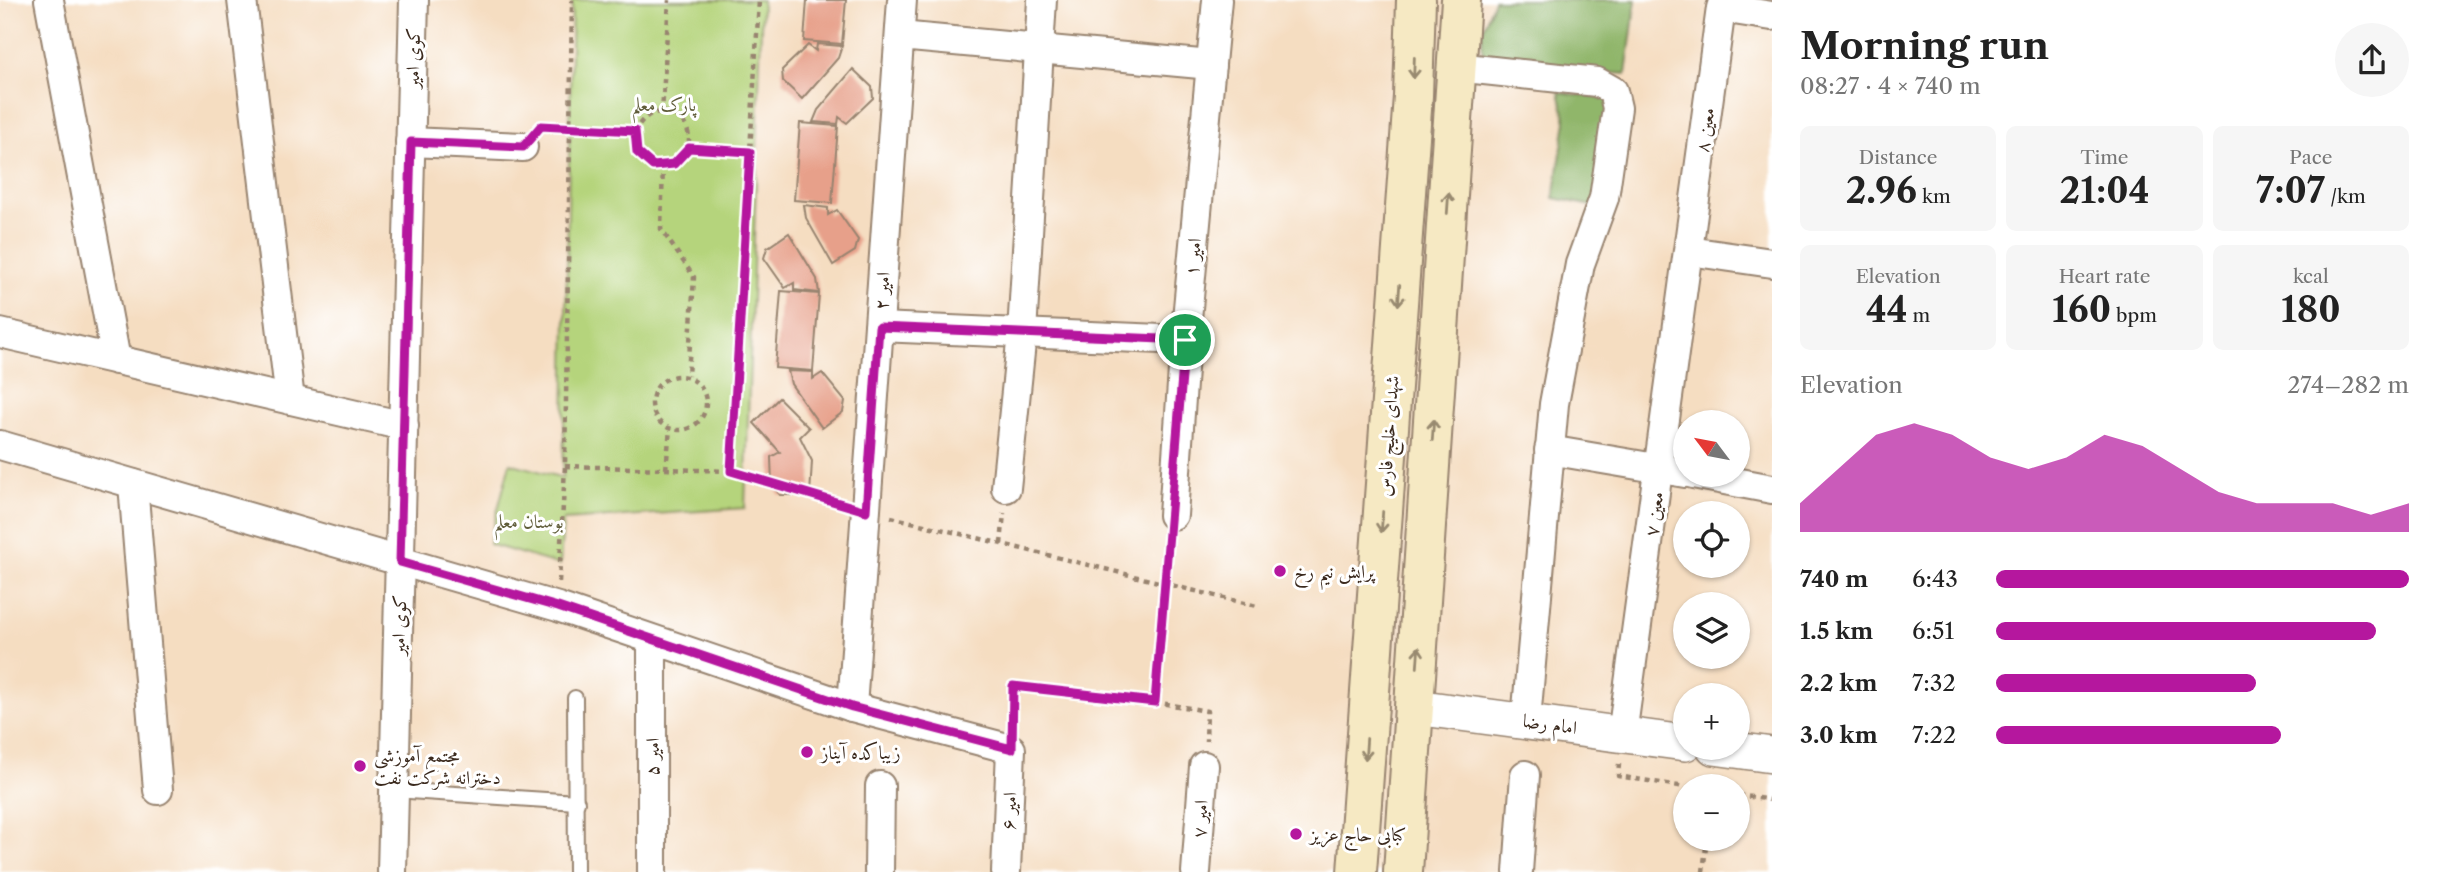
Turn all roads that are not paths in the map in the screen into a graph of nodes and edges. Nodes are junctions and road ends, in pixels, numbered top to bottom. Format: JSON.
{"nodes":[{"id":1,"x":49,"y":0,"type":"edge"},
{"id":2,"x":242,"y":0,"type":"edge"},
{"id":3,"x":414,"y":0,"type":"edge"},
{"id":4,"x":902,"y":0,"type":"edge"},
{"id":5,"x":1042,"y":0,"type":"edge"},
{"id":6,"x":1217,"y":0,"type":"edge"},
{"id":7,"x":1416,"y":0,"type":"edge"},
{"id":8,"x":1461,"y":0,"type":"edge"},
{"id":9,"x":1772,"y":16,"type":"edge"},
{"id":10,"x":900,"y":36,"type":"junction"},
{"id":11,"x":1039,"y":49,"type":"junction"},
{"id":12,"x":1211,"y":65,"type":"junction"},
{"id":13,"x":1456,"y":68,"type":"junction"},
{"id":14,"x":411,"y":142,"type":"junction"},
{"id":15,"x":523,"y":147,"type":"road end"},
{"id":16,"x":1689,"y":251,"type":"junction"},
{"id":17,"x":1772,"y":263,"type":"edge"},
{"id":18,"x":879,"y":327,"type":"junction"},
{"id":19,"x":0,"y":333,"type":"edge"},
{"id":20,"x":1022,"y":333,"type":"junction"},
{"id":21,"x":1185,"y":340,"type":"junction"},
{"id":22,"x":116,"y":360,"type":"junction"},
{"id":23,"x":290,"y":400,"type":"junction"},
{"id":24,"x":1677,"y":410,"type":"edge"},
{"id":25,"x":404,"y":426,"type":"junction"},
{"id":26,"x":0,"y":445,"type":"edge"},
{"id":27,"x":1549,"y":450,"type":"junction"},
{"id":28,"x":1673,"y":470,"type":"edge"},
{"id":29,"x":133,"y":484,"type":"junction"},
{"id":30,"x":1750,"y":485,"type":"edge"},
{"id":31,"x":1006,"y":488,"type":"dead end"},
{"id":32,"x":1772,"y":489,"type":"edge"},
{"id":33,"x":1173,"y":515,"type":"road end"},
{"id":34,"x":400,"y":562,"type":"junction"},
{"id":35,"x":652,"y":641,"type":"junction"},
{"id":36,"x":575,"y":698,"type":"dead end"},
{"id":37,"x":852,"y":707,"type":"junction"},
{"id":38,"x":1415,"y":707,"type":"junction"},
{"id":39,"x":1526,"y":720,"type":"junction"},
{"id":40,"x":1622,"y":735,"type":"junction"},
{"id":41,"x":1673,"y":741,"type":"edge"},
{"id":42,"x":1750,"y":752,"type":"edge"},
{"id":43,"x":1772,"y":755,"type":"edge"},
{"id":44,"x":1204,"y":766,"type":"road end"},
{"id":45,"x":1525,"y":775,"type":"dead end"},
{"id":46,"x":880,"y":786,"type":"dead end"},
{"id":47,"x":159,"y":790,"type":"dead end"},
{"id":48,"x":394,"y":790,"type":"junction"},
{"id":49,"x":577,"y":802,"type":"junction"},
{"id":50,"x":392,"y":872,"type":"edge"},
{"id":51,"x":576,"y":872,"type":"edge"},
{"id":52,"x":652,"y":872,"type":"edge"},
{"id":53,"x":879,"y":872,"type":"edge"},
{"id":54,"x":1006,"y":872,"type":"edge"},
{"id":55,"x":1196,"y":872,"type":"edge"},
{"id":56,"x":1357,"y":872,"type":"edge"},
{"id":57,"x":1403,"y":872,"type":"edge"},
{"id":58,"x":1518,"y":872,"type":"edge"}],
"edges":[{"from":1,"to":22,"type":"street"},
{"from":2,"to":23,"type":"street"},
{"from":3,"to":14,"type":"street","name":"کوی امیر"},
{"from":4,"to":10,"type":"street","name":"امیر ۲"},
{"from":5,"to":11,"type":"street"},
{"from":6,"to":12,"type":"street","name":"امیر ۱"},
{"from":7,"to":56,"type":"main road","name":"شهدای خلیج فارس","one_way":true},
{"from":8,"to":13,"type":"main road"},
{"from":9,"to":16,"type":"street","name":"معین ۸"},
{"from":10,"to":11,"type":"street"},
{"from":10,"to":18,"type":"street","name":"امیر ۲"},
{"from":11,"to":12,"type":"street"},
{"from":11,"to":20,"type":"street"},
{"from":12,"to":21,"type":"street","name":"امیر ۱"},
{"from":13,"to":27,"type":"street"},
{"from":38,"to":13,"type":"main road","one_way":true},
{"from":14,"to":15,"type":"street"},
{"from":14,"to":25,"type":"street","name":"کوی امیر"},
{"from":16,"to":17,"type":"street"},
{"from":16,"to":24,"type":"street","name":"معین ۷"},
{"from":18,"to":20,"type":"street"},
{"from":18,"to":37,"type":"street","name":"امیر ۲"},
{"from":19,"to":22,"type":"street"},
{"from":20,"to":21,"type":"street"},
{"from":20,"to":31,"type":"street"},
{"from":21,"to":33,"type":"street","name":"امیر ۱"},
{"from":22,"to":23,"type":"street"},
{"from":23,"to":25,"type":"street"},
{"from":25,"to":34,"type":"street","name":"کوی امیر"},
{"from":26,"to":29,"type":"street"},
{"from":27,"to":28,"type":"street"},
{"from":27,"to":39,"type":"street"},
{"from":28,"to":40,"type":"street","name":"معین ۷"},
{"from":29,"to":34,"type":"street"},
{"from":29,"to":47,"type":"street"},
{"from":30,"to":32,"type":"street"},
{"from":34,"to":35,"type":"street"},
{"from":34,"to":48,"type":"street","name":"کوی امیر"},
{"from":35,"to":37,"type":"street"},
{"from":35,"to":52,"type":"street","name":"امیر ۵"},
{"from":36,"to":49,"type":"lane"},
{"from":37,"to":54,"type":"street","name":"امیر ۶"},
{"from":38,"to":39,"type":"street","name":"امام رضا"},
{"from":38,"to":57,"type":"main road"},
{"from":39,"to":40,"type":"street","name":"امام رضا"},
{"from":40,"to":41,"type":"street","name":"امام رضا"},
{"from":42,"to":43,"type":"street"},
{"from":44,"to":55,"type":"street","name":"امیر ۷"},
{"from":45,"to":58,"type":"street"},
{"from":46,"to":53,"type":"street"},
{"from":48,"to":49,"type":"lane"},
{"from":48,"to":50,"type":"street","name":"کوی امیر"},
{"from":49,"to":51,"type":"lane"}]}
